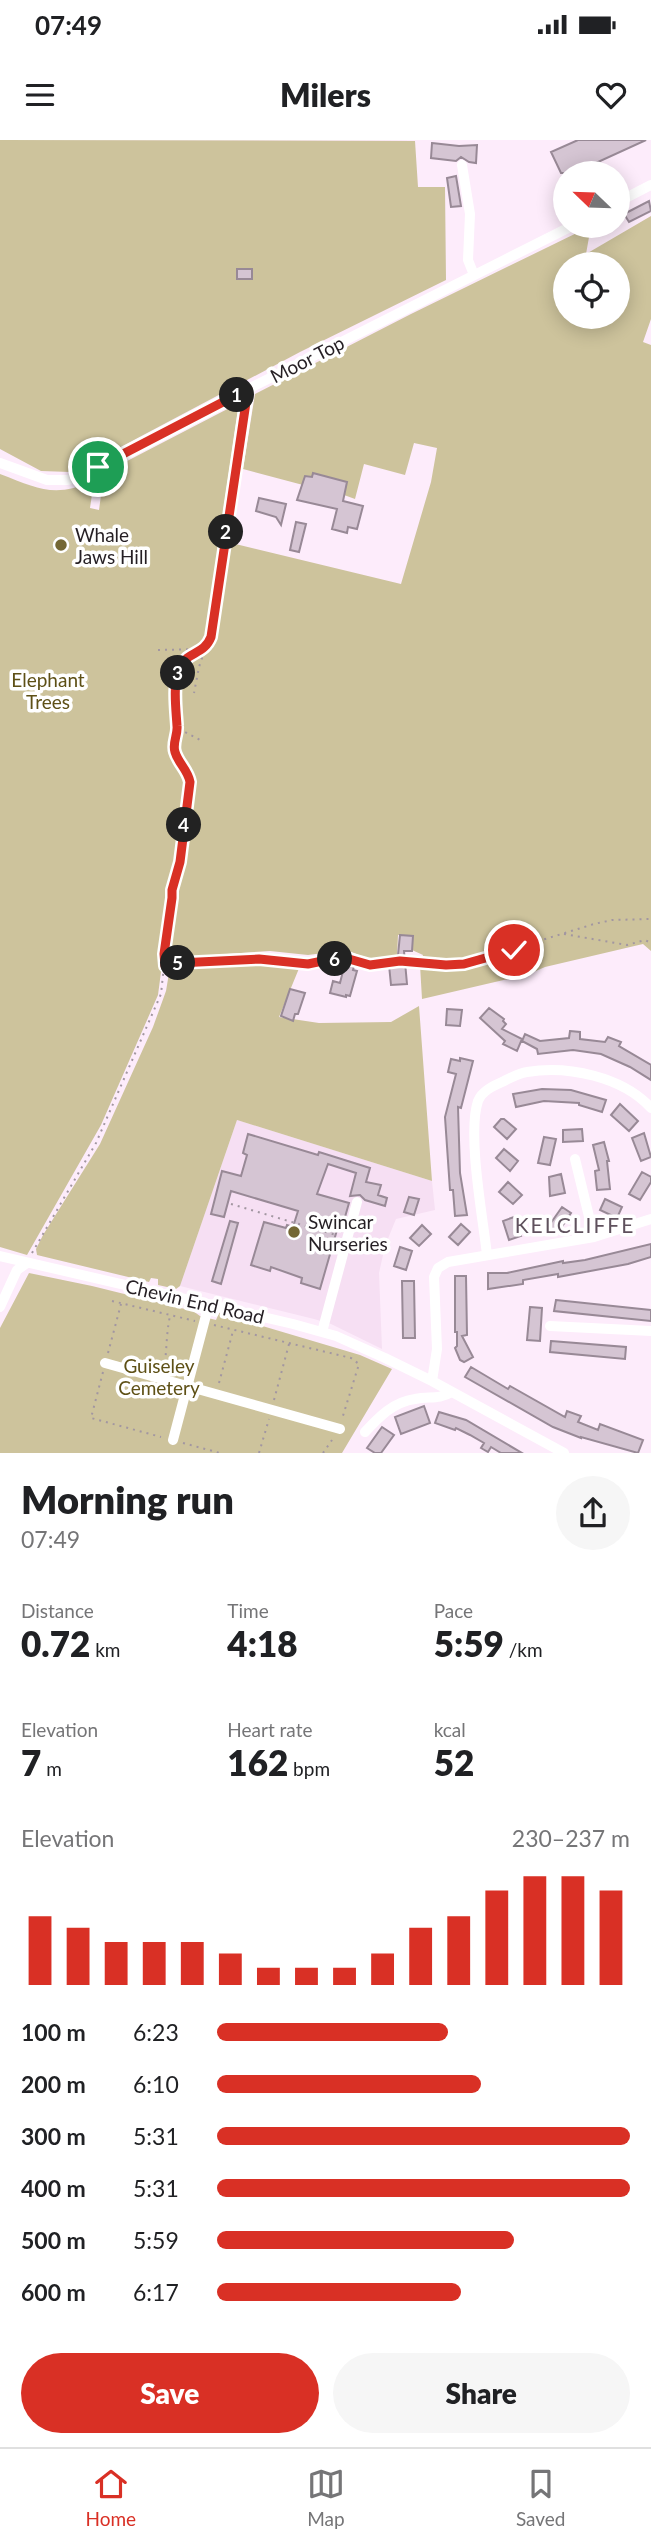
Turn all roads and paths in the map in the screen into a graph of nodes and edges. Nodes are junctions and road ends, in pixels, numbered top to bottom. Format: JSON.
{"nodes":[{"id":1,"x":462,"y":165,"type":"dead end"},
{"id":2,"x":651,"y":186,"type":"edge"},
{"id":3,"x":630,"y":196,"type":"edge"},
{"id":4,"x":553,"y":236,"type":"edge"},
{"id":5,"x":474,"y":275,"type":"junction"},
{"id":6,"x":248,"y":389,"type":"junction"},
{"id":7,"x":0,"y":463,"type":"edge"},
{"id":8,"x":205,"y":649,"type":"junction"},
{"id":9,"x":158,"y":650,"type":"dead end"},
{"id":10,"x":194,"y":693,"type":"dead end"},
{"id":11,"x":178,"y":728,"type":"junction"},
{"id":12,"x":202,"y":741,"type":"dead end"},
{"id":13,"x":650,"y":919,"type":"edge"},
{"id":14,"x":563,"y":934,"type":"junction"},
{"id":15,"x":651,"y":943,"type":"edge"},
{"id":16,"x":165,"y":966,"type":"junction"},
{"id":17,"x":651,"y":1108,"type":"edge"},
{"id":18,"x":575,"y":1159,"type":"dead end"},
{"id":19,"x":357,"y":1202,"type":"dead end"},
{"id":20,"x":231,"y":1205,"type":"dead end"},
{"id":21,"x":651,"y":1219,"type":"edge"},
{"id":22,"x":594,"y":1237,"type":"junction"},
{"id":23,"x":347,"y":1239,"type":"junction"},
{"id":24,"x":487,"y":1255,"type":"junction"},
{"id":25,"x":0,"y":1256,"type":"edge"},
{"id":26,"x":27,"y":1264,"type":"junction"},
{"id":27,"x":112,"y":1301,"type":"dead end"},
{"id":28,"x":121,"y":1303,"type":"dead end"},
{"id":29,"x":209,"y":1304,"type":"junction"},
{"id":30,"x":0,"y":1307,"type":"edge"},
{"id":31,"x":171,"y":1315,"type":"junction"},
{"id":32,"x":204,"y":1323,"type":"junction"},
{"id":33,"x":550,"y":1326,"type":"dead end"},
{"id":34,"x":233,"y":1330,"type":"junction"},
{"id":35,"x":651,"y":1331,"type":"edge"},
{"id":36,"x":322,"y":1332,"type":"junction"},
{"id":37,"x":289,"y":1343,"type":"junction"},
{"id":38,"x":105,"y":1363,"type":"junction"},
{"id":39,"x":161,"y":1380,"type":"junction"},
{"id":40,"x":432,"y":1381,"type":"junction"},
{"id":41,"x":187,"y":1387,"type":"junction"},
{"id":42,"x":452,"y":1392,"type":"junction"},
{"id":43,"x":215,"y":1395,"type":"junction"},
{"id":44,"x":271,"y":1409,"type":"junction"},
{"id":45,"x":340,"y":1429,"type":"junction"},
{"id":46,"x":365,"y":1432,"type":"dead end"},
{"id":47,"x":173,"y":1440,"type":"junction"},
{"id":48,"x":220,"y":1453,"type":"edge"},
{"id":49,"x":259,"y":1453,"type":"edge"},
{"id":50,"x":323,"y":1453,"type":"edge"},
{"id":51,"x":564,"y":1453,"type":"edge"}],
"edges":[{"from":1,"to":5,"type":"street"},
{"from":2,"to":3,"type":"street"},
{"from":4,"to":5,"type":"street","name":"Moor Top"},
{"from":5,"to":6,"type":"street","name":"Moor Top"},
{"from":6,"to":7,"type":"street","name":"Moor Top"},
{"from":6,"to":8,"type":"path"},
{"from":8,"to":9,"type":"path"},
{"from":8,"to":10,"type":"path"},
{"from":8,"to":11,"type":"path"},
{"from":11,"to":12,"type":"path"},
{"from":11,"to":16,"type":"path"},
{"from":13,"to":14,"type":"path"},
{"from":14,"to":15,"type":"path"},
{"from":14,"to":16,"type":"path"},
{"from":16,"to":26,"type":"path"},
{"from":17,"to":24,"type":"street"},
{"from":18,"to":22,"type":"street"},
{"from":19,"to":23,"type":"street"},
{"from":20,"to":23,"type":"path"},
{"from":21,"to":22,"type":"street"},
{"from":22,"to":24,"type":"street"},
{"from":23,"to":36,"type":"street"},
{"from":24,"to":40,"type":"street"},
{"from":25,"to":26,"type":"street","name":"Chevin End Road"},
{"from":26,"to":29,"type":"street","name":"Chevin End Road"},
{"from":26,"to":30,"type":"street"},
{"from":27,"to":31,"type":"path"},
{"from":28,"to":38,"type":"path"},
{"from":29,"to":32,"type":"street"},
{"from":29,"to":36,"type":"street","name":"Chevin End Road"},
{"from":31,"to":32,"type":"path"},
{"from":31,"to":39,"type":"path"},
{"from":32,"to":34,"type":"path"},
{"from":32,"to":41,"type":"street"},
{"from":33,"to":35,"type":"street"},
{"from":34,"to":37,"type":"path"},
{"from":34,"to":43,"type":"path"},
{"from":36,"to":40,"type":"street","name":"Chevin End Road"},
{"from":37,"to":44,"type":"path"},
{"from":37,"to":45,"type":"path"},
{"from":38,"to":39,"type":"street"},
{"from":38,"to":47,"type":"path"},
{"from":39,"to":41,"type":"street"},
{"from":40,"to":42,"type":"street","name":"Chevin End Road"},
{"from":41,"to":43,"type":"street"},
{"from":41,"to":47,"type":"street"},
{"from":42,"to":46,"type":"street"},
{"from":42,"to":51,"type":"street","name":"Chevin End Road"},
{"from":43,"to":44,"type":"street"},
{"from":44,"to":45,"type":"street"},
{"from":44,"to":49,"type":"path"},
{"from":45,"to":50,"type":"path"},
{"from":47,"to":48,"type":"path"}]}
